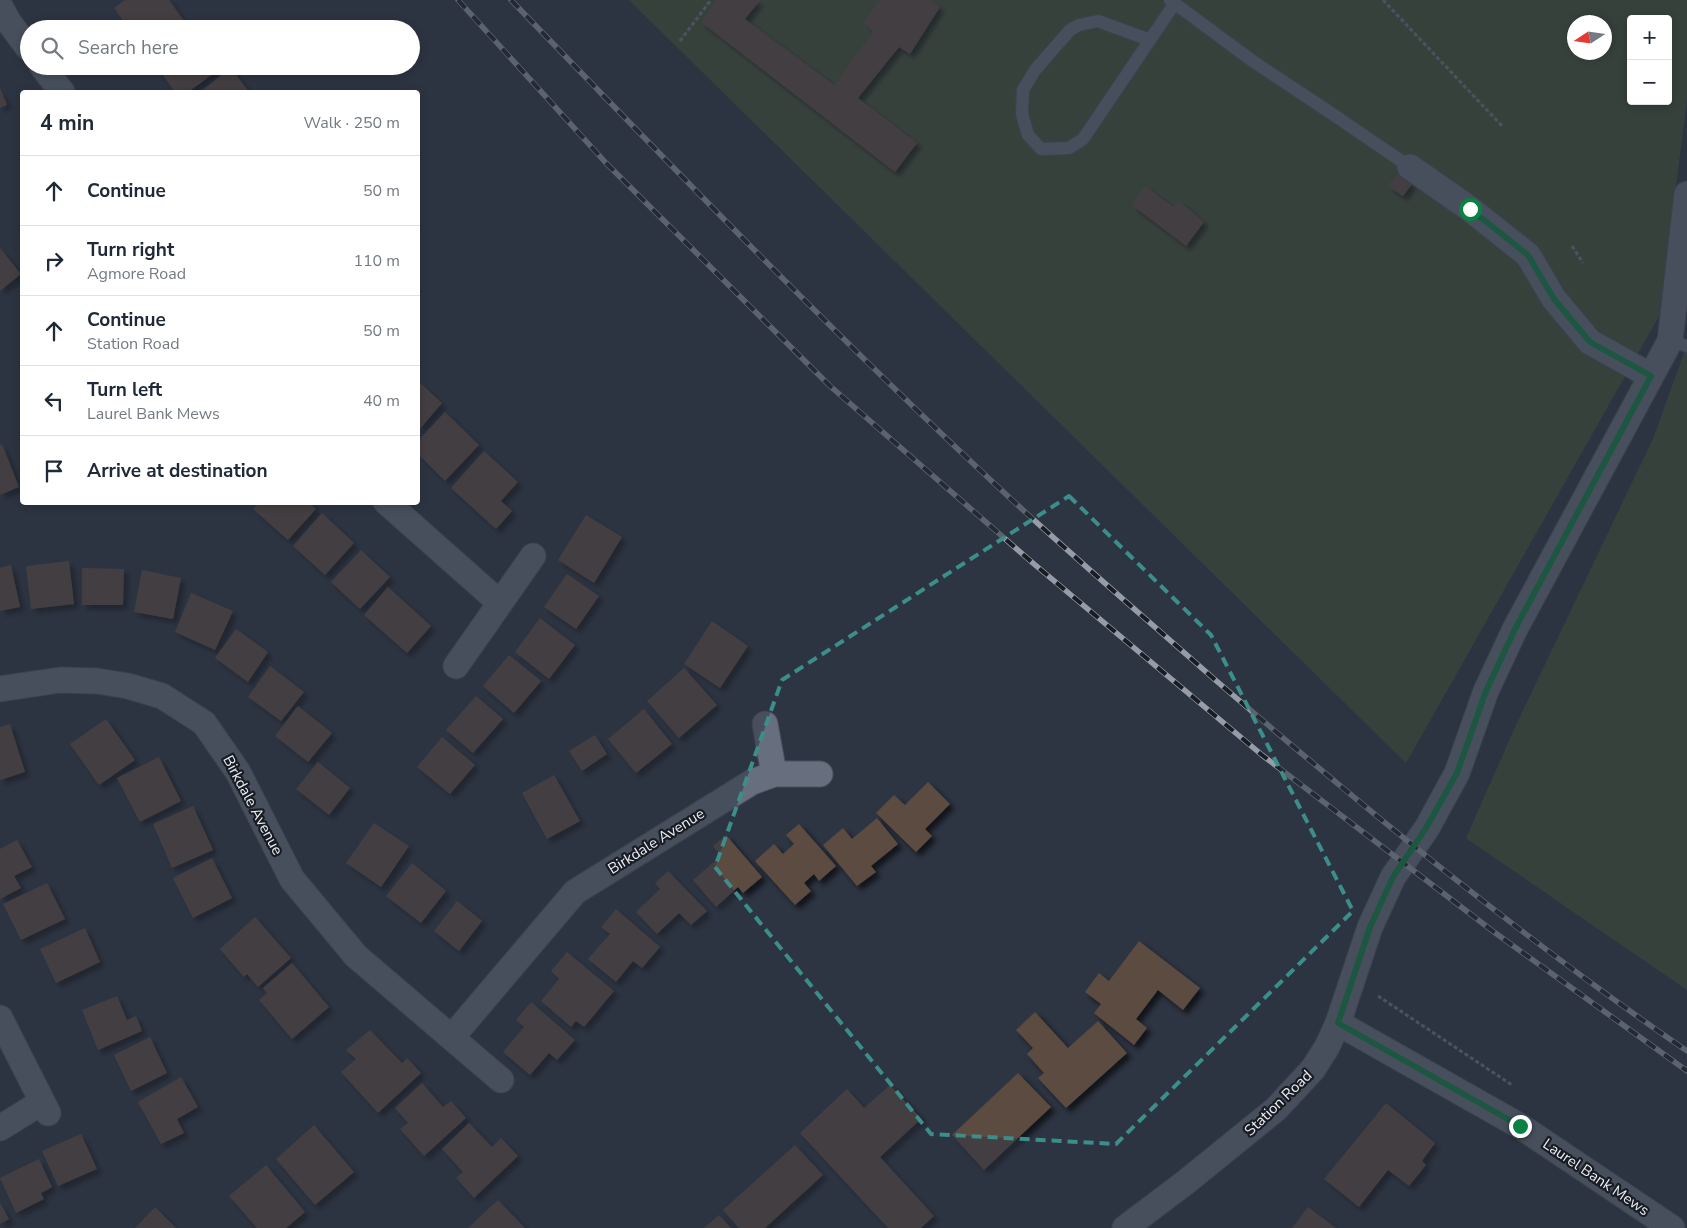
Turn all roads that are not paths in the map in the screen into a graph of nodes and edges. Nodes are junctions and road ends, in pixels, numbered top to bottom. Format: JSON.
{"nodes":[{"id":1,"x":1172,"y":1,"type":"edge"},
{"id":2,"x":0,"y":6,"type":"edge"},
{"id":3,"x":20,"y":37,"type":"edge"},
{"id":4,"x":1150,"y":40,"type":"junction"},
{"id":5,"x":49,"y":75,"type":"edge"},
{"id":6,"x":60,"y":90,"type":"edge"},
{"id":7,"x":1410,"y":167,"type":"joint"},
{"id":8,"x":1687,"y":194,"type":"edge"},
{"id":9,"x":1678,"y":343,"type":"edge"},
{"id":10,"x":1651,"y":376,"type":"junction"},
{"id":11,"x":389,"y":505,"type":"edge"},
{"id":12,"x":533,"y":556,"type":"dead end"},
{"id":13,"x":500,"y":603,"type":"junction"},
{"id":14,"x":456,"y":666,"type":"dead end"},
{"id":15,"x":0,"y":689,"type":"edge"},
{"id":16,"x":765,"y":724,"type":"dead end"},
{"id":17,"x":774,"y":774,"type":"junction"},
{"id":18,"x":820,"y":774,"type":"dead end"},
{"id":19,"x":0,"y":1018,"type":"edge"},
{"id":20,"x":1338,"y":1023,"type":"junction"},
{"id":21,"x":452,"y":1037,"type":"junction"},
{"id":22,"x":501,"y":1080,"type":"dead end"},
{"id":23,"x":0,"y":1128,"type":"edge"},
{"id":24,"x":1125,"y":1228,"type":"edge"},
{"id":25,"x":1672,"y":1228,"type":"edge"}],
"edges":[{"from":1,"to":4,"type":"lane"},
{"from":1,"to":7,"type":"lane"},
{"from":2,"to":3,"type":"street"},
{"from":4,"to":4,"type":"lane"},
{"from":5,"to":6,"type":"street"},
{"from":7,"to":10,"type":"street"},
{"from":8,"to":9,"type":"street"},
{"from":9,"to":10,"type":"street","name":"Station Road"},
{"from":10,"to":20,"type":"street","name":"Station Road"},
{"from":11,"to":13,"type":"street"},
{"from":12,"to":13,"type":"street"},
{"from":13,"to":14,"type":"street"},
{"from":15,"to":21,"type":"street","name":"Birkdale Avenue"},
{"from":16,"to":17,"type":"street"},
{"from":17,"to":18,"type":"street","name":"Birkdale Avenue"},
{"from":17,"to":21,"type":"street","name":"Birkdale Avenue"},
{"from":19,"to":23,"type":"street"},
{"from":20,"to":24,"type":"street","name":"Station Road"},
{"from":20,"to":25,"type":"street","name":"Laurel Bank Mews"},
{"from":21,"to":22,"type":"street","name":"Birkdale Avenue"}]}
